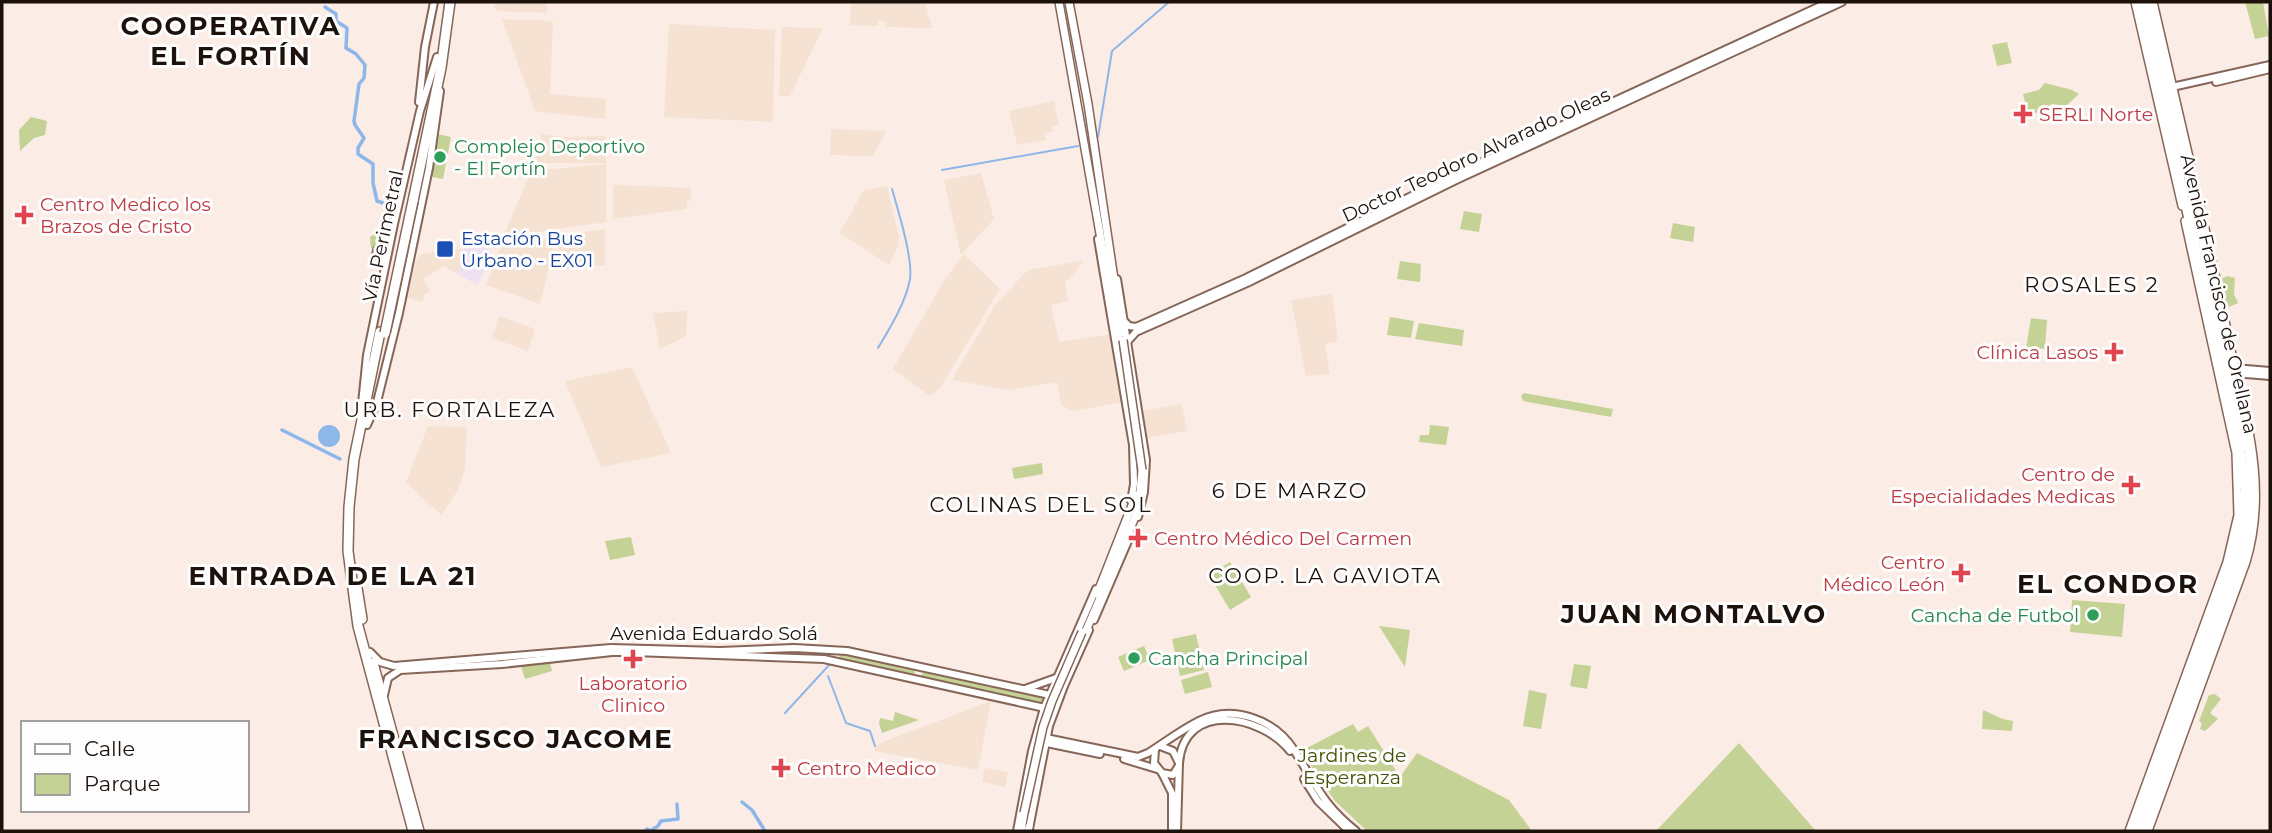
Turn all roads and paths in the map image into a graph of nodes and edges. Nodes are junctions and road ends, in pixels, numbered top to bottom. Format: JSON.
{"nodes":[{"id":1,"x":434,"y":2,"type":"edge"},
{"id":2,"x":444,"y":2,"type":"edge"},
{"id":3,"x":450,"y":2,"type":"edge"},
{"id":4,"x":1059,"y":2,"type":"edge"},
{"id":5,"x":1069,"y":2,"type":"edge"},
{"id":6,"x":1829,"y":2,"type":"edge"},
{"id":7,"x":1842,"y":2,"type":"edge"},
{"id":8,"x":2138,"y":2,"type":"edge"},
{"id":9,"x":2147,"y":2,"type":"edge"},
{"id":10,"x":2153,"y":2,"type":"edge"},
{"id":11,"x":2161,"y":49,"type":"junction"},
{"id":12,"x":437,"y":57,"type":"junction"},
{"id":13,"x":2270,"y":67,"type":"edge"},
{"id":14,"x":441,"y":68,"type":"junction"},
{"id":15,"x":1085,"y":88,"type":"junction"},
{"id":16,"x":2173,"y":89,"type":"junction"},
{"id":17,"x":1074,"y":90,"type":"junction"},
{"id":18,"x":1088,"y":104,"type":"junction"},
{"id":19,"x":1076,"y":107,"type":"junction"},
{"id":20,"x":420,"y":111,"type":"junction"},
{"id":21,"x":2182,"y":129,"type":"junction"},
{"id":22,"x":2182,"y":149,"type":"junction"},
{"id":23,"x":2174,"y":173,"type":"junction"},
{"id":24,"x":1090,"y":175,"type":"junction"},
{"id":25,"x":2181,"y":182,"type":"junction"},
{"id":26,"x":1102,"y":200,"type":"junction"},
{"id":27,"x":411,"y":201,"type":"junction"},
{"id":28,"x":2190,"y":223,"type":"junction"},
{"id":29,"x":394,"y":224,"type":"junction"},
{"id":30,"x":416,"y":228,"type":"junction"},
{"id":31,"x":2188,"y":233,"type":"junction"},
{"id":32,"x":384,"y":274,"type":"junction"},
{"id":33,"x":406,"y":277,"type":"junction"},
{"id":34,"x":1110,"y":290,"type":"junction"},
{"id":35,"x":1109,"y":304,"type":"junction"},
{"id":36,"x":1114,"y":315,"type":"junction"},
{"id":37,"x":1124,"y":321,"type":"junction"},
{"id":38,"x":1123,"y":341,"type":"junction"},
{"id":39,"x":1130,"y":358,"type":"joint"},
{"id":40,"x":2227,"y":370,"type":"junction"},
{"id":41,"x":2270,"y":370,"type":"edge"},
{"id":42,"x":2270,"y":376,"type":"edge"},
{"id":43,"x":1136,"y":393,"type":"junction"},
{"id":44,"x":1124,"y":394,"type":"junction"},
{"id":45,"x":1140,"y":419,"type":"junction"},
{"id":46,"x":1129,"y":420,"type":"junction"},
{"id":47,"x":365,"y":423,"type":"junction"},
{"id":48,"x":1141,"y":470,"type":"junction"},
{"id":49,"x":1144,"y":492,"type":"junction"},
{"id":50,"x":1139,"y":502,"type":"junction"},
{"id":51,"x":2243,"y":519,"type":"junction"},
{"id":52,"x":2246,"y":539,"type":"junction"},
{"id":53,"x":2229,"y":574,"type":"junction"},
{"id":54,"x":2237,"y":587,"type":"junction"},
{"id":55,"x":2217,"y":590,"type":"junction"},
{"id":56,"x":1091,"y":602,"type":"joint"},
{"id":57,"x":2226,"y":605,"type":"junction"},
{"id":58,"x":1095,"y":608,"type":"junction"},
{"id":59,"x":2210,"y":647,"type":"junction"},
{"id":60,"x":370,"y":652,"type":"junction"},
{"id":61,"x":502,"y":661,"type":"junction"},
{"id":62,"x":1069,"y":675,"type":"junction"},
{"id":63,"x":1057,"y":676,"type":"junction"},
{"id":64,"x":2205,"y":676,"type":"junction"},
{"id":65,"x":1024,"y":690,"type":"junction"},
{"id":66,"x":1049,"y":695,"type":"junction"},
{"id":67,"x":1059,"y":697,"type":"junction"},
{"id":68,"x":383,"y":701,"type":"junction"},
{"id":69,"x":1044,"y":708,"type":"junction"},
{"id":70,"x":1054,"y":710,"type":"junction"},
{"id":71,"x":1039,"y":723,"type":"junction"},
{"id":72,"x":1049,"y":726,"type":"junction"},
{"id":73,"x":1036,"y":736,"type":"junction"},
{"id":74,"x":1045,"y":741,"type":"junction"},
{"id":75,"x":1157,"y":748,"type":"junction"},
{"id":76,"x":1096,"y":751,"type":"junction"},
{"id":77,"x":1031,"y":756,"type":"junction"},
{"id":78,"x":1042,"y":757,"type":"junction"},
{"id":79,"x":1179,"y":764,"type":"junction"},
{"id":80,"x":408,"y":767,"type":"dead end"},
{"id":81,"x":1159,"y":771,"type":"junction"},
{"id":82,"x":407,"y":788,"type":"junction"},
{"id":83,"x":1023,"y":829,"type":"edge"},
{"id":84,"x":412,"y":831,"type":"edge"},
{"id":85,"x":419,"y":831,"type":"edge"},
{"id":86,"x":1175,"y":831,"type":"edge"},
{"id":87,"x":1349,"y":831,"type":"edge"},
{"id":88,"x":1356,"y":831,"type":"edge"},
{"id":89,"x":2129,"y":831,"type":"edge"},
{"id":90,"x":2135,"y":831,"type":"edge"},
{"id":91,"x":2145,"y":831,"type":"edge"}],
"edges":[{"from":1,"to":20,"type":"main road","name":"Vía Perimetral"},
{"from":2,"to":12,"type":"highway","name":"Vía Perimetral"},
{"from":3,"to":14,"type":"highway","name":"Vía Perimetral"},
{"from":4,"to":17,"type":"main road"},
{"from":5,"to":15,"type":"main road"},
{"from":6,"to":37,"type":"main road","name":"Doctor Teodoro Alvarado Oleas"},
{"from":7,"to":38,"type":"main road","name":"Doctor Teodoro Alvarado Oleas"},
{"from":8,"to":23,"type":"main road","name":"Avenida Francisco de Orellana"},
{"from":8,"to":25,"type":"highway","name":"Avenida Francisco de Orellana"},
{"from":9,"to":11,"type":"highway","name":"Avenida Francisco de Orellana"},
{"from":10,"to":11,"type":"main road","name":"Avenida Francisco de Orellana"},
{"from":11,"to":16,"type":"main road","name":"Avenida Francisco de Orellana"},
{"from":11,"to":22,"type":"highway","name":"Avenida Francisco de Orellana"},
{"from":12,"to":20,"type":"main road","name":"Vía Perimetral"},
{"from":12,"to":27,"type":"highway","name":"Vía Perimetral"},
{"from":13,"to":16,"type":"main road"},
{"from":14,"to":27,"type":"highway","name":"Vía Perimetral"},
{"from":14,"to":30,"type":"main road","name":"Vía Perimetral"},
{"from":15,"to":17,"type":"main road"},
{"from":15,"to":18,"type":"main road"},
{"from":16,"to":21,"type":"main road","name":"Avenida Francisco de Orellana"},
{"from":17,"to":19,"type":"main road"},
{"from":18,"to":19,"type":"main road"},
{"from":18,"to":26,"type":"main road"},
{"from":19,"to":24,"type":"main road"},
{"from":20,"to":29,"type":"main road","name":"Vía Perimetral"},
{"from":21,"to":22,"type":"highway"},
{"from":21,"to":40,"type":"main road","name":"Avenida Francisco de Orellana"},
{"from":22,"to":40,"type":"highway","name":"Avenida Francisco de Orellana"},
{"from":23,"to":25,"type":"highway"},
{"from":23,"to":31,"type":"main road","name":"Avenida Francisco de Orellana"},
{"from":24,"to":34,"type":"main road"},
{"from":24,"to":35,"type":"main road"},
{"from":25,"to":28,"type":"highway","name":"Avenida Francisco de Orellana"},
{"from":26,"to":37,"type":"main road"},
{"from":26,"to":38,"type":"main road"},
{"from":27,"to":47,"type":"highway","name":"Vía Perimetral","bridge":true},
{"from":28,"to":31,"type":"highway"},
{"from":28,"to":40,"type":"highway","name":"Avenida Francisco de Orellana"},
{"from":29,"to":30,"type":"main road"},
{"from":29,"to":32,"type":"main road","name":"Vía Perimetral"},
{"from":29,"to":32,"type":"main road"},
{"from":30,"to":33,"type":"main road","name":"Vía Perimetral"},
{"from":31,"to":40,"type":"main road","name":"Avenida Francisco de Orellana"},
{"from":32,"to":33,"type":"main road"},
{"from":32,"to":47,"type":"main road","name":"Vía Perimetral"},
{"from":33,"to":47,"type":"main road","name":"Vía Perimetral"},
{"from":34,"to":35,"type":"main road"},
{"from":34,"to":36,"type":"main road"},
{"from":35,"to":36,"type":"main road"},
{"from":35,"to":44,"type":"main road"},
{"from":36,"to":38,"type":"main road"},
{"from":37,"to":38,"type":"main road"},
{"from":38,"to":39,"type":"main road"},
{"from":38,"to":48,"type":"main road","bridge":true},
{"from":39,"to":43,"type":"main road"},
{"from":40,"to":41,"type":"main road"},
{"from":40,"to":42,"type":"main road"},
{"from":40,"to":51,"type":"highway","name":"Avenida Francisco de Orellana"},
{"from":40,"to":52,"type":"highway","name":"Avenida Francisco de Orellana"},
{"from":40,"to":54,"type":"main road","name":"Avenida Francisco de Orellana"},
{"from":40,"to":55,"type":"main road","name":"Avenida Francisco de Orellana"},
{"from":43,"to":44,"type":"main road"},
{"from":43,"to":45,"type":"main road"},
{"from":44,"to":46,"type":"main road"},
{"from":45,"to":46,"type":"main road"},
{"from":45,"to":49,"type":"main road"},
{"from":46,"to":56,"type":"main road"},
{"from":47,"to":60,"type":"highway","name":"Vía Perimetral"},
{"from":47,"to":84,"type":"highway","name":"Vía Perimetral"},
{"from":48,"to":50,"type":"main road"},
{"from":48,"to":58,"type":"main road"},
{"from":49,"to":50,"type":"main road"},
{"from":49,"to":58,"type":"main road"},
{"from":50,"to":58,"type":"main road"},
{"from":51,"to":52,"type":"highway"},
{"from":51,"to":53,"type":"highway","name":"Avenida Francisco de Orellana"},
{"from":52,"to":57,"type":"highway","name":"Avenida Francisco de Orellana"},
{"from":53,"to":55,"type":"highway"},
{"from":53,"to":90,"type":"highway","name":"Avenida Francisco de Orellana"},
{"from":54,"to":57,"type":"highway"},
{"from":54,"to":64,"type":"main road","name":"Avenida Francisco de Orellana"},
{"from":55,"to":89,"type":"main road","name":"Avenida Francisco de Orellana"},
{"from":56,"to":58,"type":"main road"},
{"from":57,"to":59,"type":"highway","name":"Avenida Francisco de Orellana"},
{"from":58,"to":62,"type":"main road"},
{"from":58,"to":63,"type":"main road"},
{"from":58,"to":83,"type":"main road","bridge":true},
{"from":59,"to":64,"type":"highway"},
{"from":59,"to":91,"type":"highway","name":"Avenida Francisco de Orellana"},
{"from":60,"to":61,"type":"main road","name":"Avenida Eduardo Solá"},
{"from":60,"to":68,"type":"highway","name":"Vía Perimetral"},
{"from":61,"to":65,"type":"main road","name":"Avenida Eduardo Solá"},
{"from":61,"to":68,"type":"main road","name":"Avenida Eduardo Solá"},
{"from":61,"to":69,"type":"main road","name":"Avenida Eduardo Solá"},
{"from":62,"to":63,"type":"main road"},
{"from":62,"to":67,"type":"main road"},
{"from":63,"to":65,"type":"main road"},
{"from":63,"to":66,"type":"main road"},
{"from":64,"to":91,"type":"main road","name":"Avenida Francisco de Orellana"},
{"from":65,"to":66,"type":"main road","name":"Avenida Eduardo Solá"},
{"from":66,"to":67,"type":"main road","name":"Avenida Eduardo Solá"},
{"from":66,"to":69,"type":"main road"},
{"from":67,"to":70,"type":"main road"},
{"from":68,"to":82,"type":"highway","name":"Vía Perimetral"},
{"from":69,"to":70,"type":"main road","name":"Avenida Eduardo Solá"},
{"from":69,"to":71,"type":"main road"},
{"from":70,"to":72,"type":"main road"},
{"from":71,"to":72,"type":"main road"},
{"from":71,"to":73,"type":"main road"},
{"from":72,"to":74,"type":"main road"},
{"from":73,"to":74,"type":"main road"},
{"from":73,"to":77,"type":"main road"},
{"from":74,"to":76,"type":"main road"},
{"from":74,"to":78,"type":"main road"},
{"from":75,"to":76,"type":"main road"},
{"from":75,"to":79,"type":"main road"},
{"from":75,"to":81,"type":"main road"},
{"from":75,"to":88,"type":"main road"},
{"from":76,"to":81,"type":"main road"},
{"from":77,"to":78,"type":"main road"},
{"from":77,"to":83,"type":"main road"},
{"from":78,"to":83,"type":"main road"},
{"from":79,"to":81,"type":"main road"},
{"from":79,"to":86,"type":"main road"},
{"from":79,"to":87,"type":"main road"},
{"from":80,"to":82,"type":"highway"},
{"from":81,"to":86,"type":"main road"},
{"from":82,"to":85,"type":"highway","name":"Vía Perimetral"}]}
